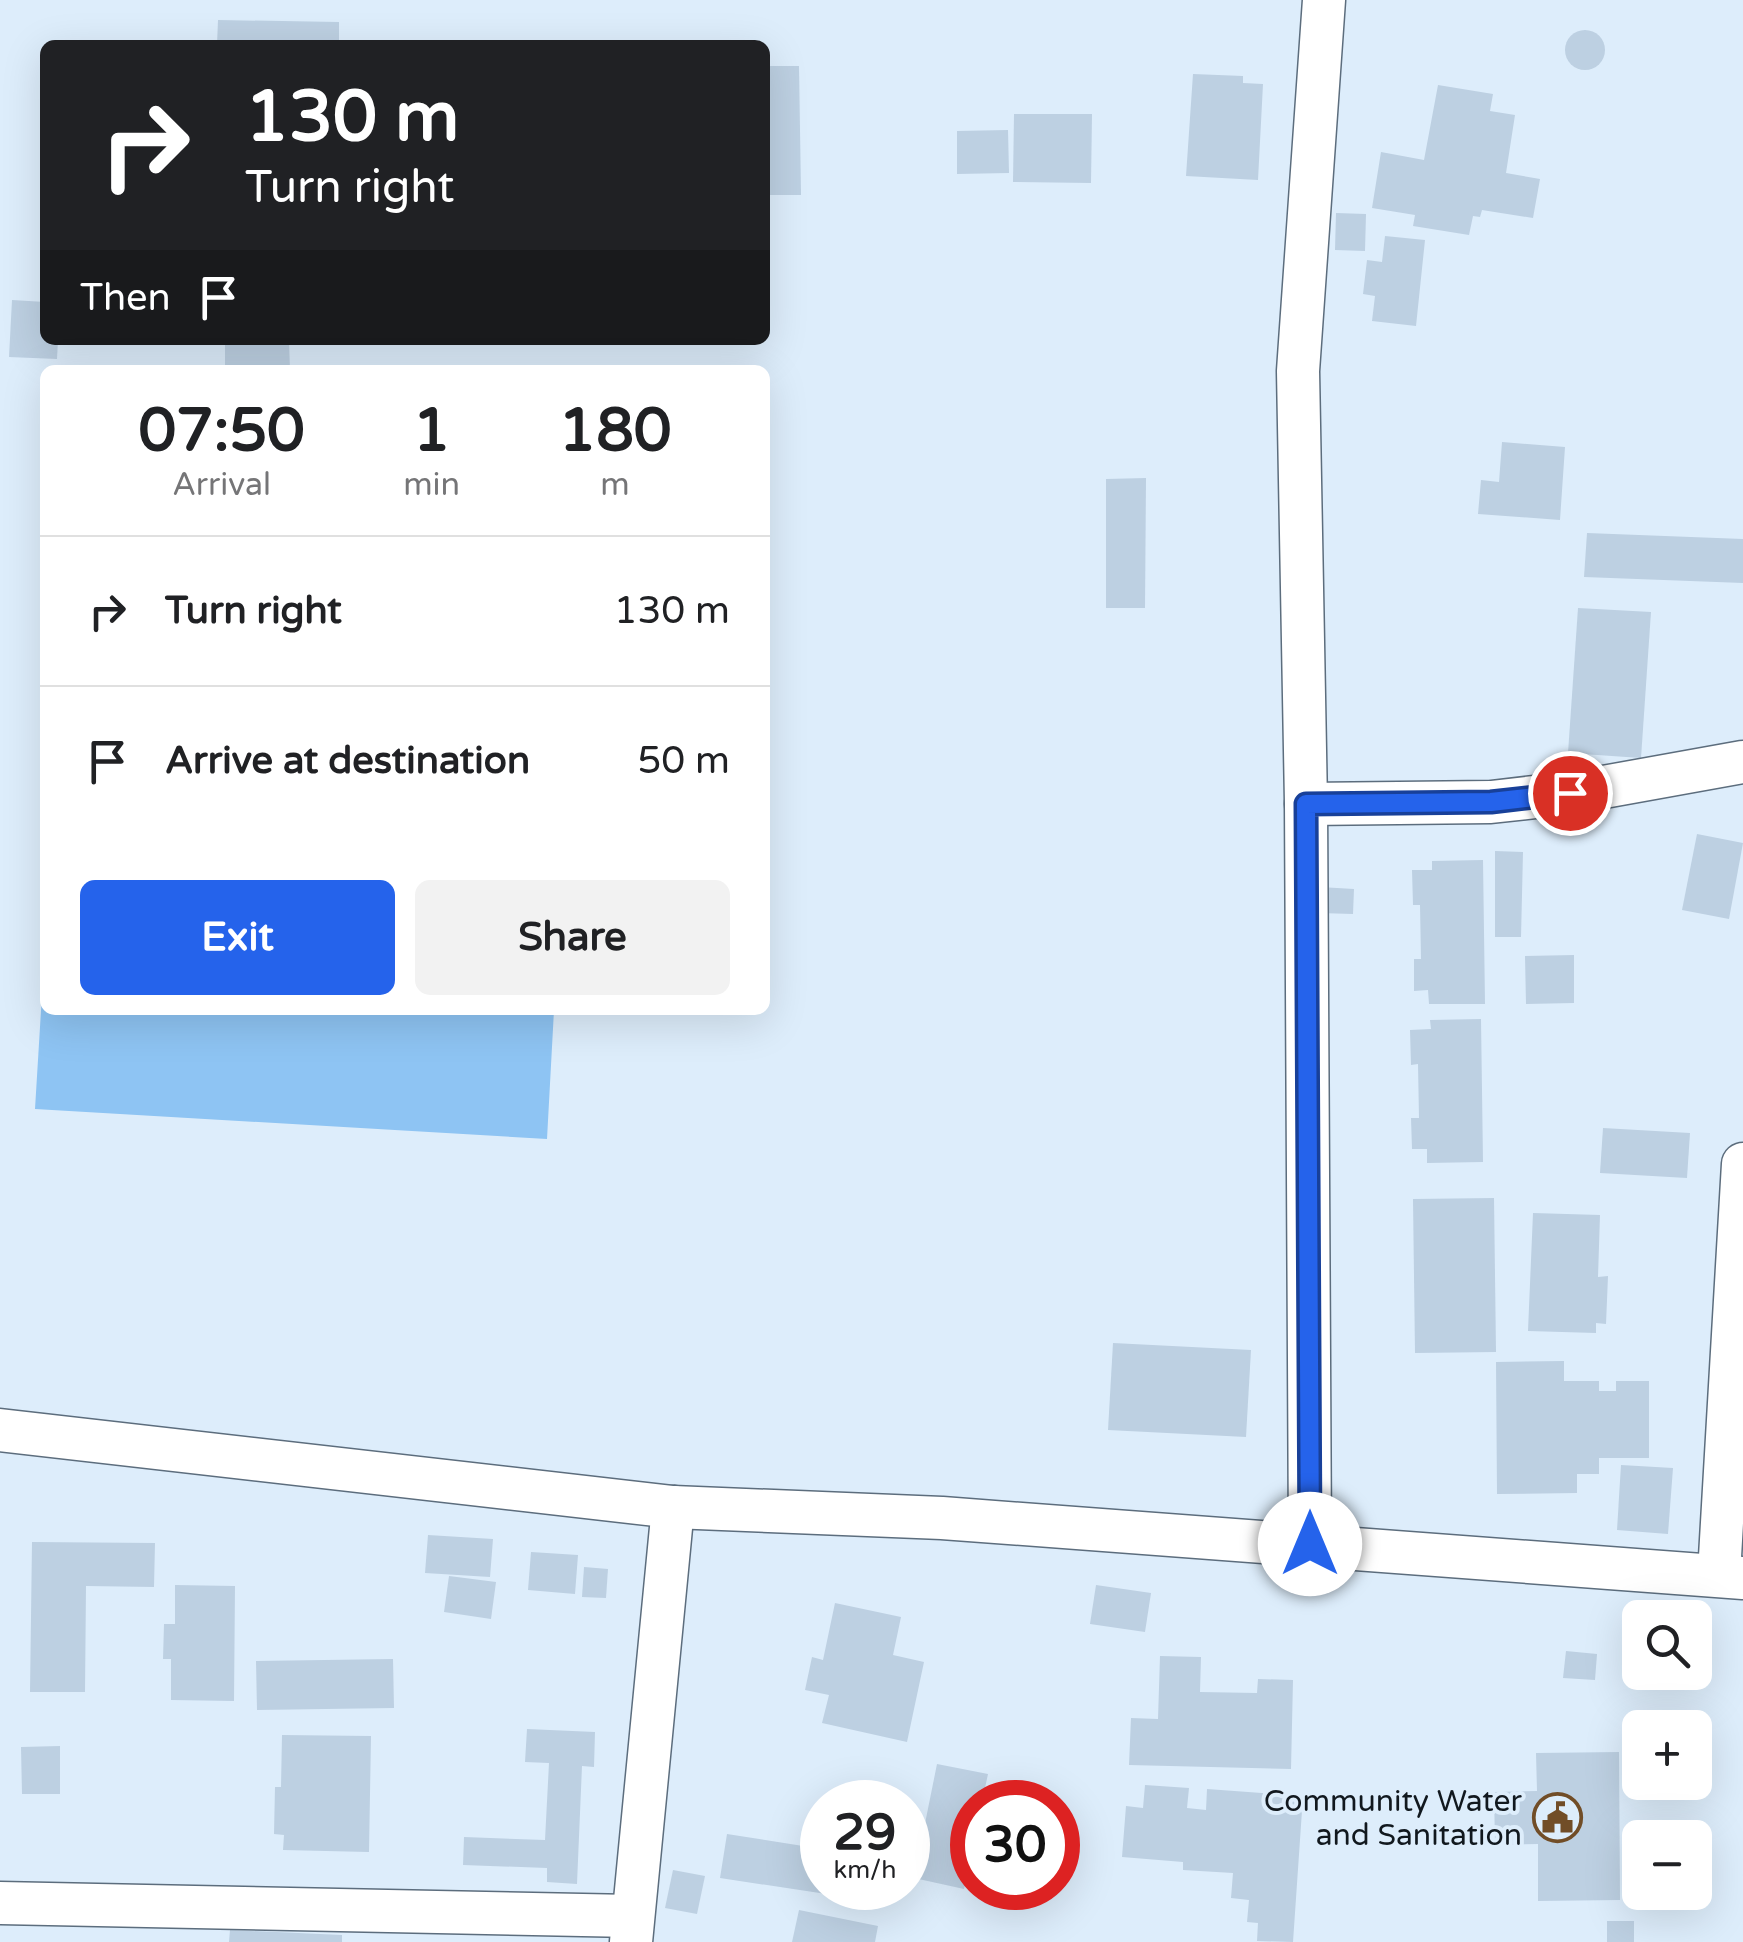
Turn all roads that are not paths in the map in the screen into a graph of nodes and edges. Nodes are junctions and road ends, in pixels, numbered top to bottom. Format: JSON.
{"nodes":[{"id":1,"x":1324,"y":0,"type":"edge"},
{"id":2,"x":1743,"y":762,"type":"edge"},
{"id":3,"x":1306,"y":804,"type":"junction"},
{"id":4,"x":1743,"y":1164,"type":"edge"},
{"id":5,"x":0,"y":1430,"type":"edge"},
{"id":6,"x":673,"y":1507,"type":"junction"},
{"id":7,"x":1310,"y":1544,"type":"junction"},
{"id":8,"x":1731,"y":1576,"type":"edge"},
{"id":9,"x":0,"y":1904,"type":"edge"},
{"id":10,"x":631,"y":1929,"type":"edge"}],
"edges":[{"from":1,"to":3,"type":"street"},
{"from":2,"to":3,"type":"street"},
{"from":3,"to":7,"type":"street"},
{"from":4,"to":8,"type":"street"},
{"from":5,"to":6,"type":"street"},
{"from":6,"to":7,"type":"street"},
{"from":6,"to":10,"type":"street"},
{"from":7,"to":8,"type":"street"},
{"from":9,"to":10,"type":"street"}]}
